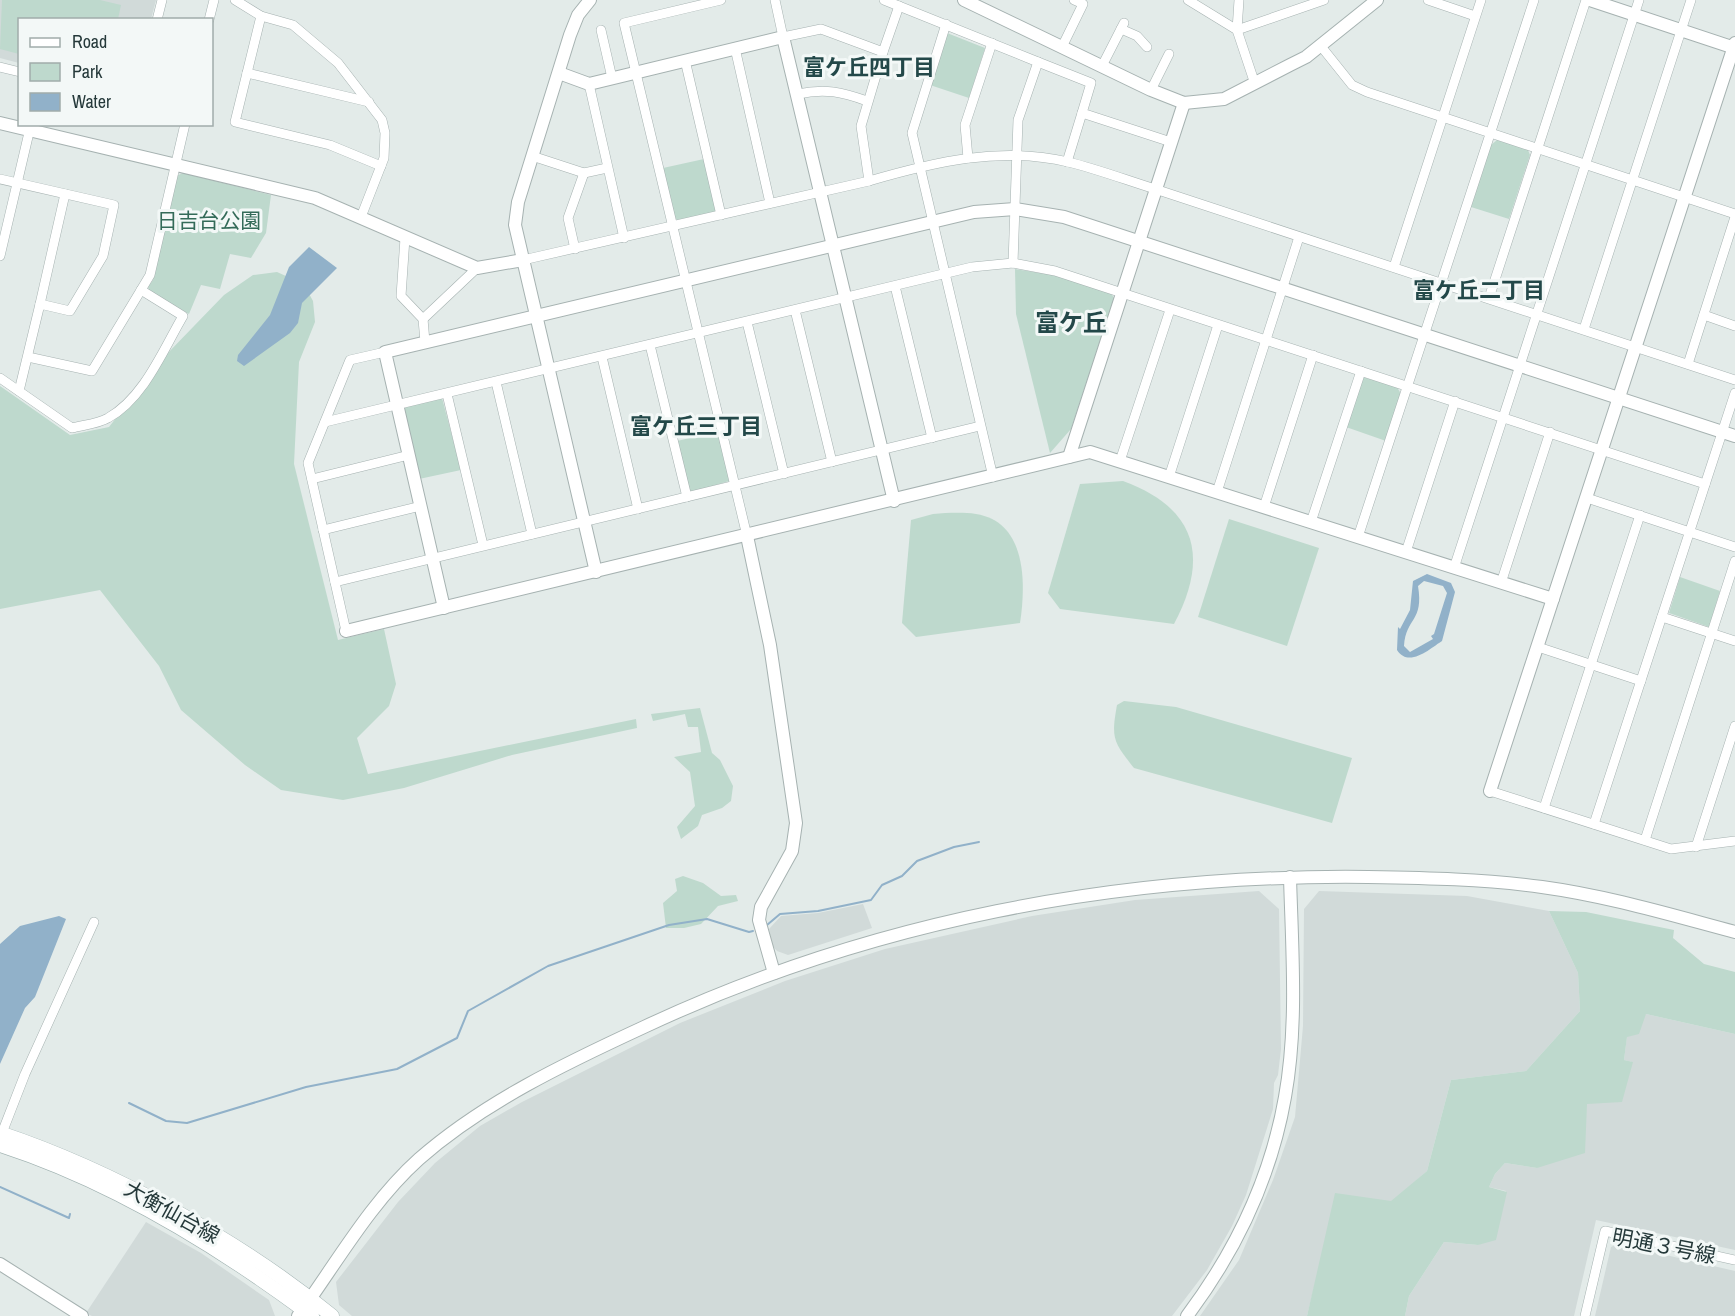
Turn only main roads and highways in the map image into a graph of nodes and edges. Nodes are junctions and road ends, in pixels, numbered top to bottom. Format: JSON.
{"nodes":[{"id":1,"x":1,"y":1137,"type":"edge"},
{"id":2,"x":306,"y":1310,"type":"edge"},
{"id":3,"x":332,"y":1316,"type":"edge"}],
"edges":[{"from":1,"to":2,"type":"main road","name":"大衡仙台線"},
{"from":2,"to":3,"type":"main road","name":"大衡仙台線"}]}
